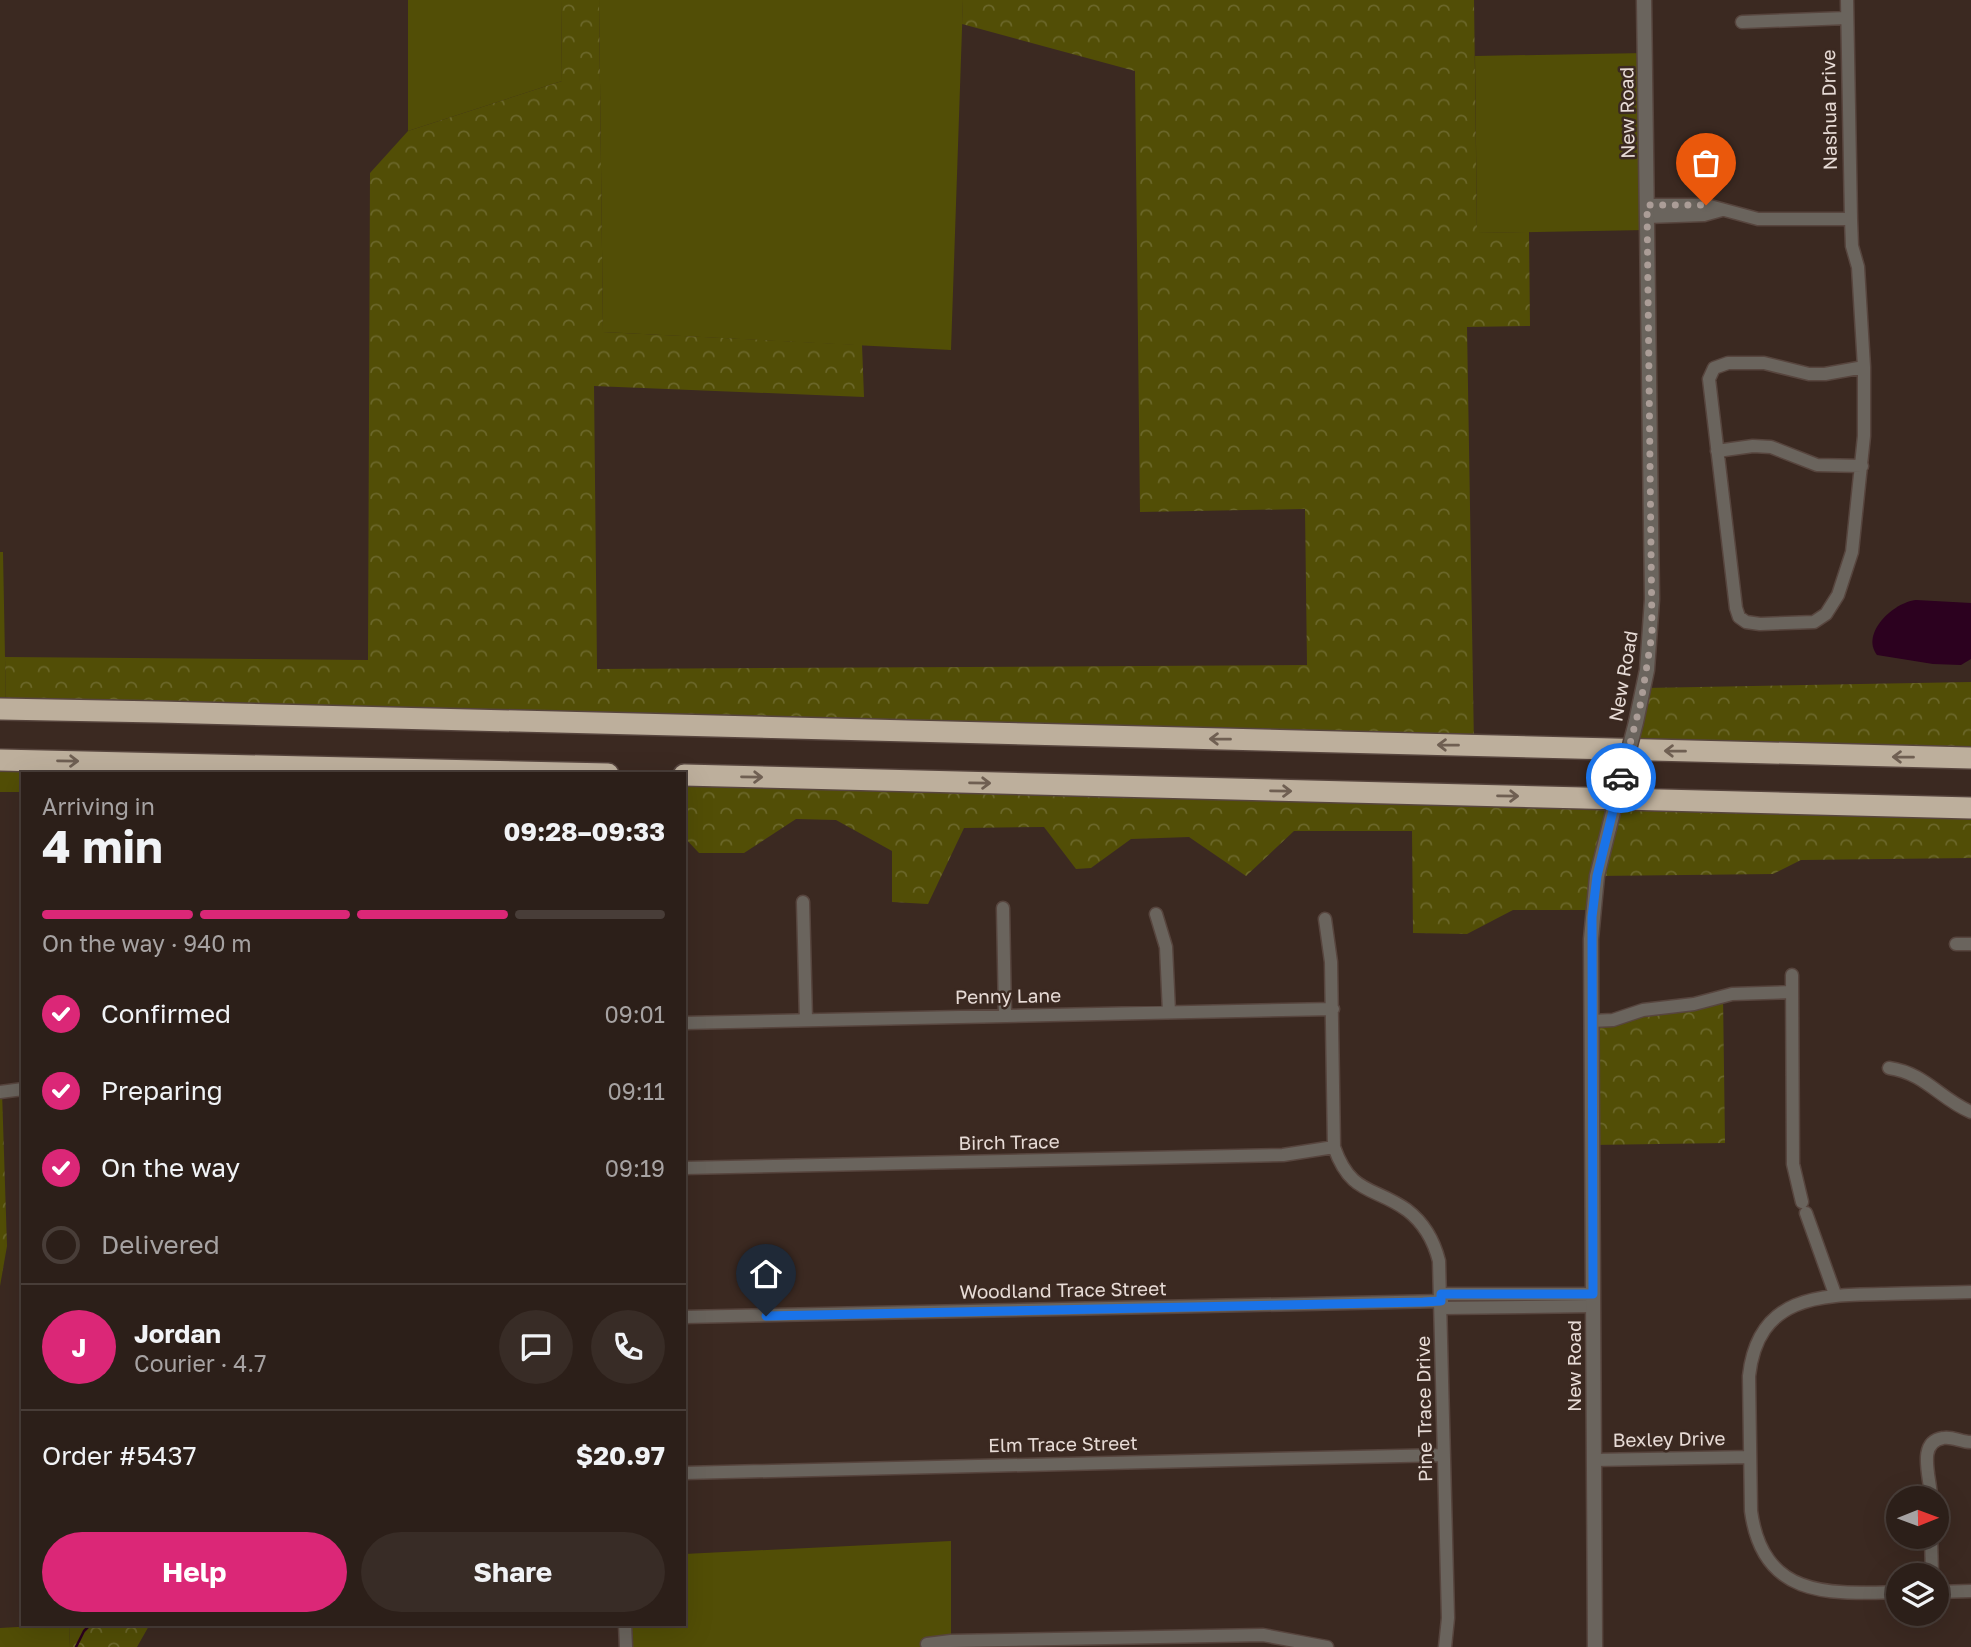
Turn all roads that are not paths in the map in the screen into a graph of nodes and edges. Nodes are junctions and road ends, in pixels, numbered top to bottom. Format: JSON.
{"nodes":[{"id":1,"x":1644,"y":0,"type":"edge"},
{"id":2,"x":1847,"y":0,"type":"edge"},
{"id":3,"x":1847,"y":18,"type":"junction"},
{"id":4,"x":1742,"y":22,"type":"dead end"},
{"id":5,"x":1647,"y":211,"type":"junction"},
{"id":6,"x":1850,"y":219,"type":"junction"},
{"id":7,"x":1864,"y":367,"type":"junction"},
{"id":8,"x":1717,"y":451,"type":"junction"},
{"id":9,"x":1862,"y":466,"type":"junction"},
{"id":10,"x":0,"y":709,"type":"edge"},
{"id":11,"x":1971,"y":758,"type":"edge"},
{"id":12,"x":0,"y":760,"type":"edge"},
{"id":13,"x":521,"y":772,"type":"edge"},
{"id":14,"x":686,"y":775,"type":"edge"},
{"id":15,"x":1971,"y":808,"type":"edge"},
{"id":16,"x":803,"y":902,"type":"dead end"},
{"id":17,"x":1003,"y":908,"type":"dead end"},
{"id":18,"x":1156,"y":914,"type":"dead end"},
{"id":19,"x":1325,"y":919,"type":"dead end"},
{"id":20,"x":1956,"y":944,"type":"dead end"},
{"id":21,"x":1971,"y":944,"type":"edge"},
{"id":22,"x":1792,"y":975,"type":"dead end"},
{"id":23,"x":1792,"y":992,"type":"junction"},
{"id":24,"x":1333,"y":1009,"type":"junction"},
{"id":25,"x":1169,"y":1012,"type":"junction"},
{"id":26,"x":1004,"y":1015,"type":"junction"},
{"id":27,"x":806,"y":1020,"type":"junction"},
{"id":28,"x":1591,"y":1021,"type":"junction"},
{"id":29,"x":686,"y":1023,"type":"edge"},
{"id":30,"x":1889,"y":1068,"type":"dead end"},
{"id":31,"x":21,"y":1089,"type":"edge"},
{"id":32,"x":0,"y":1092,"type":"edge"},
{"id":33,"x":1971,"y":1112,"type":"edge"},
{"id":34,"x":1334,"y":1147,"type":"junction"},
{"id":35,"x":686,"y":1168,"type":"edge"},
{"id":36,"x":1971,"y":1292,"type":"edge"},
{"id":37,"x":1835,"y":1294,"type":"junction"},
{"id":38,"x":1593,"y":1300,"type":"junction"},
{"id":39,"x":1442,"y":1301,"type":"junction"},
{"id":40,"x":686,"y":1317,"type":"edge"},
{"id":41,"x":1971,"y":1442,"type":"edge"},
{"id":42,"x":1444,"y":1455,"type":"junction"},
{"id":43,"x":1750,"y":1457,"type":"junction"},
{"id":44,"x":1594,"y":1460,"type":"junction"},
{"id":45,"x":686,"y":1473,"type":"edge"},
{"id":46,"x":1931,"y":1486,"type":"edge"},
{"id":47,"x":1971,"y":1591,"type":"edge"},
{"id":48,"x":1886,"y":1592,"type":"edge"},
{"id":49,"x":1949,"y":1592,"type":"edge"},
{"id":50,"x":625,"y":1626,"type":"edge"},
{"id":51,"x":926,"y":1644,"type":"dead end"},
{"id":52,"x":626,"y":1647,"type":"edge"},
{"id":53,"x":1327,"y":1647,"type":"edge"},
{"id":54,"x":1445,"y":1647,"type":"edge"},
{"id":55,"x":1595,"y":1647,"type":"edge"}],
"edges":[{"from":1,"to":5,"type":"street","name":"New Road"},
{"from":2,"to":3,"type":"street","name":"Nashua Drive"},
{"from":3,"to":4,"type":"street"},
{"from":3,"to":6,"type":"street","name":"Nashua Drive"},
{"from":5,"to":6,"type":"street"},
{"from":5,"to":28,"type":"street","name":"New Road","bridge":true},
{"from":6,"to":7,"type":"street","name":"Nashua Drive"},
{"from":7,"to":8,"type":"street"},
{"from":7,"to":9,"type":"street","name":"Nashua Drive"},
{"from":8,"to":9,"type":"street"},
{"from":8,"to":9,"type":"street","name":"Nashua Drive"},
{"from":11,"to":10,"type":"highway","one_way":true},
{"from":12,"to":13,"type":"highway","one_way":true},
{"from":14,"to":15,"type":"highway","one_way":true},
{"from":16,"to":27,"type":"street"},
{"from":17,"to":26,"type":"street"},
{"from":18,"to":25,"type":"street"},
{"from":19,"to":24,"type":"street","name":"Pine Trace Drive"},
{"from":20,"to":21,"type":"street"},
{"from":22,"to":23,"type":"street"},
{"from":23,"to":28,"type":"street"},
{"from":23,"to":37,"type":"street"},
{"from":24,"to":25,"type":"street","name":"Penny Lane"},
{"from":24,"to":34,"type":"street","name":"Pine Trace Drive"},
{"from":25,"to":26,"type":"street","name":"Penny Lane"},
{"from":26,"to":27,"type":"street","name":"Penny Lane"},
{"from":27,"to":29,"type":"street","name":"Penny Lane"},
{"from":28,"to":38,"type":"street","name":"New Road"},
{"from":30,"to":33,"type":"street"},
{"from":31,"to":32,"type":"street"},
{"from":34,"to":35,"type":"street","name":"Birch Trace"},
{"from":34,"to":39,"type":"street","name":"Pine Trace Drive"},
{"from":36,"to":37,"type":"street"},
{"from":37,"to":43,"type":"street"},
{"from":38,"to":39,"type":"street","name":"Woodland Trace Street"},
{"from":38,"to":44,"type":"street","name":"New Road"},
{"from":39,"to":40,"type":"street","name":"Woodland Trace Street"},
{"from":39,"to":42,"type":"street","name":"Pine Trace Drive"},
{"from":41,"to":46,"type":"street"},
{"from":42,"to":45,"type":"street","name":"Elm Trace Street"},
{"from":42,"to":54,"type":"street","name":"Pine Trace Drive"},
{"from":43,"to":44,"type":"street","name":"Bexley Drive"},
{"from":43,"to":48,"type":"street","name":"Bexley Drive"},
{"from":44,"to":55,"type":"street","name":"New Road"},
{"from":47,"to":49,"type":"street"},
{"from":50,"to":52,"type":"street"},
{"from":51,"to":53,"type":"street"}]}
